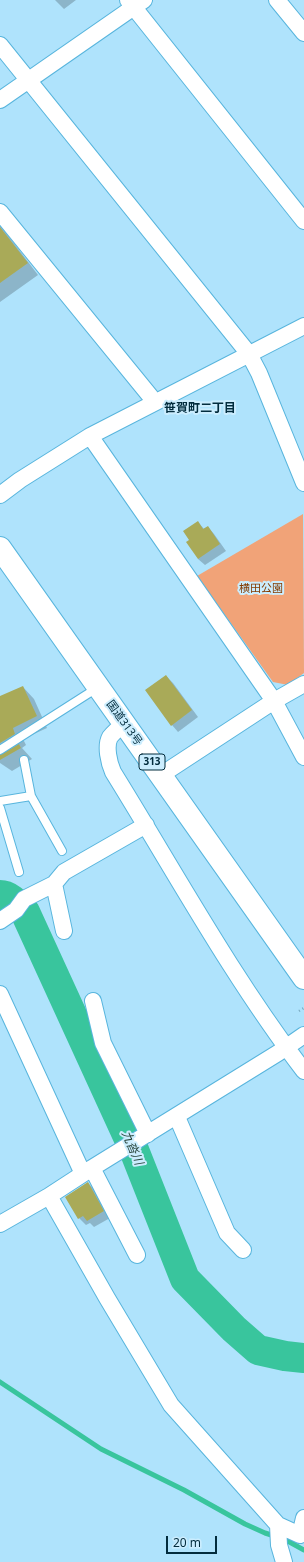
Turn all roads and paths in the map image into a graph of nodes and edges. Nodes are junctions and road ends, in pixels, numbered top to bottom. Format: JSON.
{"nodes":[{"id":1,"x":277,"y":0,"type":"edge"},
{"id":2,"x":136,"y":2,"type":"edge"},
{"id":3,"x":304,"y":33,"type":"edge"},
{"id":4,"x":0,"y":45,"type":"edge"},
{"id":5,"x":29,"y":81,"type":"junction"},
{"id":6,"x":0,"y":100,"type":"edge"},
{"id":7,"x":0,"y":212,"type":"edge"},
{"id":8,"x":304,"y":221,"type":"edge"},
{"id":9,"x":304,"y":326,"type":"edge"},
{"id":10,"x":249,"y":354,"type":"junction"},
{"id":11,"x":155,"y":402,"type":"junction"},
{"id":12,"x":90,"y":436,"type":"junction"},
{"id":13,"x":304,"y":483,"type":"edge"},
{"id":14,"x":0,"y":495,"type":"edge"},
{"id":15,"x":0,"y":548,"type":"edge"},
{"id":16,"x":304,"y":684,"type":"edge"},
{"id":17,"x":98,"y":687,"type":"junction"},
{"id":18,"x":274,"y":700,"type":"junction"},
{"id":19,"x":125,"y":723,"type":"junction"},
{"id":20,"x":0,"y":750,"type":"edge"},
{"id":21,"x":304,"y":757,"type":"edge"},
{"id":22,"x":24,"y":760,"type":"dead end"},
{"id":23,"x":161,"y":775,"type":"junction"},
{"id":24,"x":31,"y":796,"type":"junction"},
{"id":25,"x":0,"y":801,"type":"edge"},
{"id":26,"x":0,"y":808,"type":"edge"},
{"id":27,"x":146,"y":825,"type":"junction"},
{"id":28,"x":62,"y":851,"type":"dead end"},
{"id":29,"x":19,"y":872,"type":"dead end"},
{"id":30,"x":54,"y":884,"type":"junction"},
{"id":31,"x":0,"y":921,"type":"edge"},
{"id":32,"x":64,"y":931,"type":"dead end"},
{"id":33,"x":304,"y":978,"type":"edge"},
{"id":34,"x":0,"y":994,"type":"edge"},
{"id":35,"x":92,"y":1001,"type":"dead end"},
{"id":36,"x":304,"y":1008,"type":"edge"},
{"id":37,"x":299,"y":1011,"type":"dead end"},
{"id":38,"x":304,"y":1035,"type":"edge"},
{"id":39,"x":286,"y":1048,"type":"junction"},
{"id":40,"x":304,"y":1071,"type":"edge"},
{"id":41,"x":176,"y":1117,"type":"junction"},
{"id":42,"x":136,"y":1141,"type":"junction"},
{"id":43,"x":88,"y":1171,"type":"junction"},
{"id":44,"x":49,"y":1196,"type":"junction"},
{"id":45,"x":0,"y":1224,"type":"edge"},
{"id":46,"x":243,"y":1250,"type":"dead end"},
{"id":47,"x":137,"y":1255,"type":"dead end"},
{"id":48,"x":304,"y":1518,"type":"edge"},
{"id":49,"x":278,"y":1533,"type":"junction"},
{"id":50,"x":302,"y":1536,"type":"edge"},
{"id":51,"x":284,"y":1562,"type":"edge"}],
"edges":[{"from":1,"to":3,"type":"street"},
{"from":2,"to":5,"type":"street"},
{"from":2,"to":8,"type":"street"},
{"from":4,"to":5,"type":"street"},
{"from":5,"to":6,"type":"street"},
{"from":5,"to":10,"type":"street"},
{"from":7,"to":11,"type":"street"},
{"from":9,"to":10,"type":"street"},
{"from":10,"to":11,"type":"street"},
{"from":10,"to":13,"type":"street"},
{"from":11,"to":12,"type":"street"},
{"from":12,"to":14,"type":"street"},
{"from":12,"to":18,"type":"street"},
{"from":15,"to":17,"type":"highway","name":"国道313号","number":"313"},
{"from":16,"to":18,"type":"street"},
{"from":17,"to":19,"type":"highway","name":"国道313号","number":"313"},
{"from":17,"to":20,"type":"lane"},
{"from":18,"to":21,"type":"street"},
{"from":18,"to":23,"type":"street"},
{"from":19,"to":23,"type":"highway","name":"国道313号","number":"313"},
{"from":19,"to":27,"type":"street"},
{"from":22,"to":24,"type":"lane"},
{"from":23,"to":33,"type":"highway","name":"国道313号","number":"313"},
{"from":24,"to":25,"type":"lane"},
{"from":24,"to":28,"type":"lane"},
{"from":26,"to":29,"type":"lane"},
{"from":27,"to":30,"type":"street"},
{"from":27,"to":39,"type":"street"},
{"from":30,"to":31,"type":"street"},
{"from":30,"to":32,"type":"street"},
{"from":34,"to":43,"type":"street"},
{"from":35,"to":42,"type":"street"},
{"from":36,"to":37,"type":"path"},
{"from":38,"to":39,"type":"street"},
{"from":39,"to":40,"type":"street"},
{"from":39,"to":41,"type":"street"},
{"from":41,"to":42,"type":"street"},
{"from":41,"to":46,"type":"street"},
{"from":42,"to":43,"type":"street"},
{"from":43,"to":44,"type":"street"},
{"from":43,"to":47,"type":"street"},
{"from":44,"to":45,"type":"street"},
{"from":44,"to":49,"type":"street"},
{"from":48,"to":50,"type":"street"},
{"from":49,"to":50,"type":"street"},
{"from":49,"to":51,"type":"street"}]}
